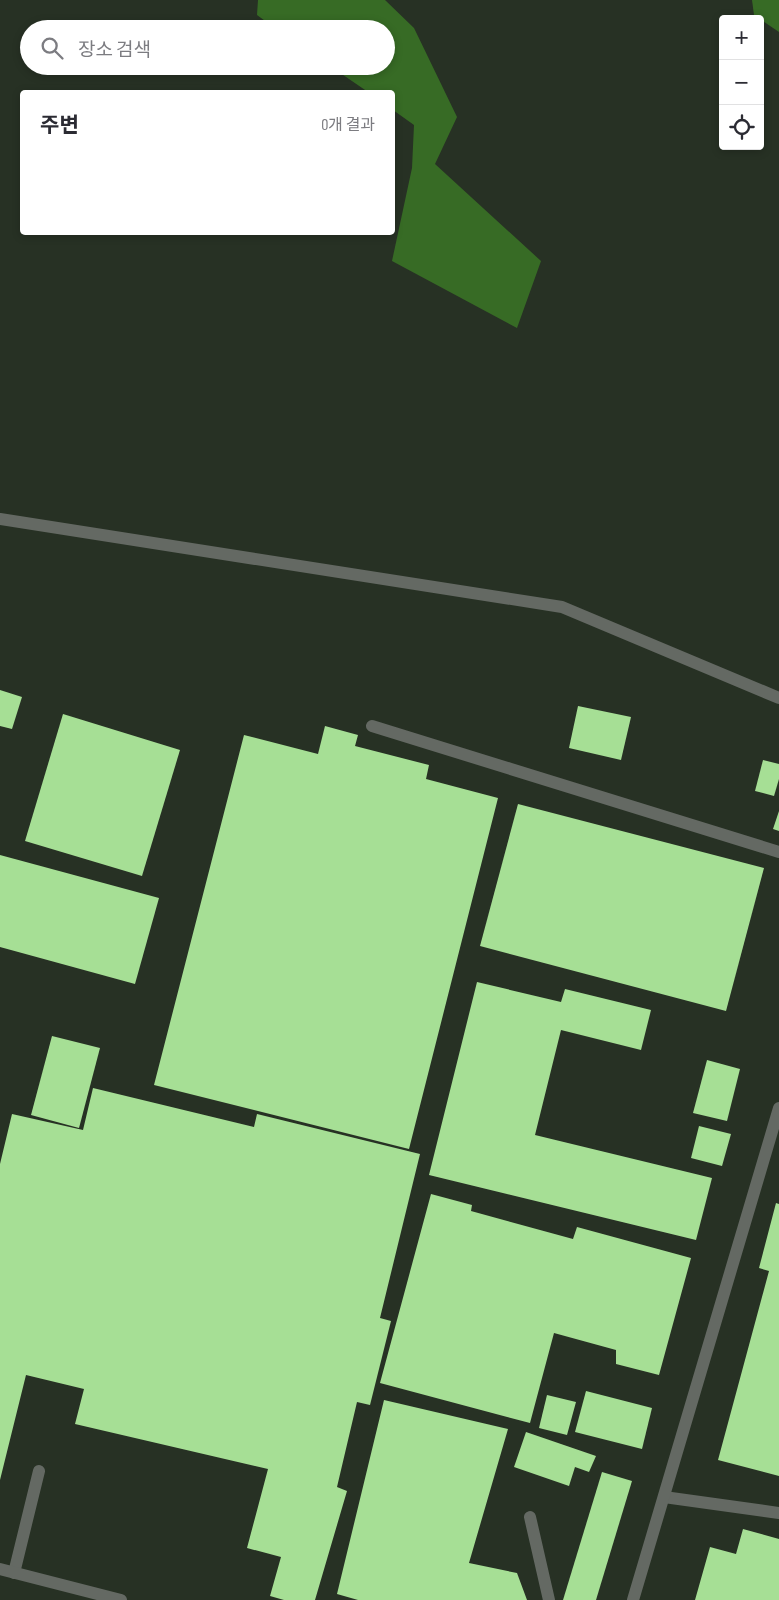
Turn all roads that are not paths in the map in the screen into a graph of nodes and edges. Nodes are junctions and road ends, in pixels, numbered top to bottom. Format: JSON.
{"nodes":[{"id":1,"x":0,"y":519,"type":"edge"},
{"id":2,"x":779,"y":698,"type":"edge"},
{"id":3,"x":372,"y":726,"type":"dead end"},
{"id":4,"x":779,"y":852,"type":"edge"},
{"id":5,"x":779,"y":1108,"type":"edge"},
{"id":6,"x":40,"y":1471,"type":"dead end"},
{"id":7,"x":664,"y":1497,"type":"junction"},
{"id":8,"x":779,"y":1513,"type":"edge"},
{"id":9,"x":530,"y":1517,"type":"dead end"},
{"id":10,"x":0,"y":1569,"type":"edge"},
{"id":11,"x":14,"y":1573,"type":"junction"},
{"id":12,"x":120,"y":1600,"type":"edge"},
{"id":13,"x":549,"y":1600,"type":"edge"},
{"id":14,"x":633,"y":1600,"type":"edge"}],
"edges":[{"from":1,"to":2,"type":"street"},
{"from":3,"to":4,"type":"street"},
{"from":5,"to":7,"type":"street"},
{"from":6,"to":11,"type":"street"},
{"from":7,"to":8,"type":"street"},
{"from":7,"to":14,"type":"street"},
{"from":9,"to":13,"type":"street"},
{"from":10,"to":11,"type":"street"},
{"from":11,"to":12,"type":"street"}]}
